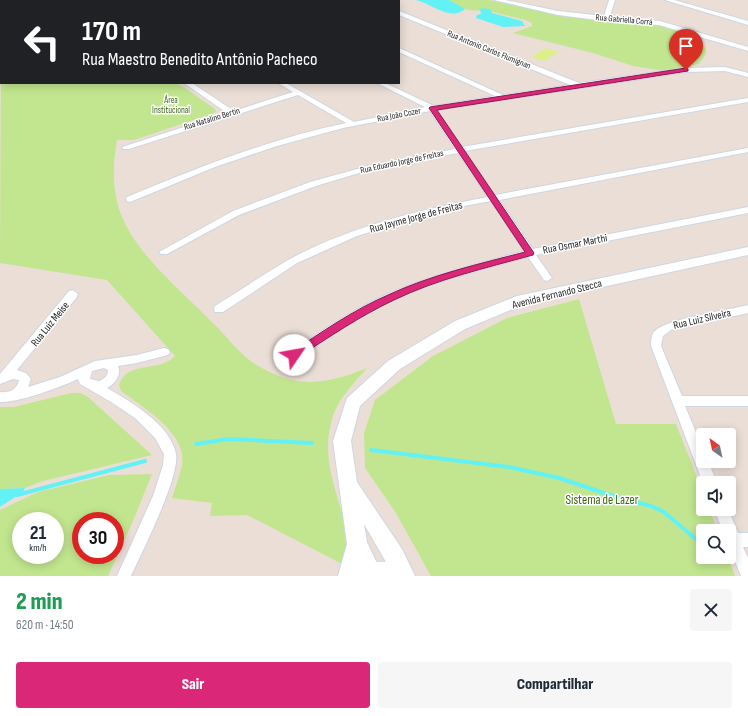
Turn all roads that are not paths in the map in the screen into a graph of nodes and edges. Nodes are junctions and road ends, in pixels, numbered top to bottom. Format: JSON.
{"nodes":[{"id":1,"x":497,"y":0,"type":"edge"},
{"id":2,"x":612,"y":0,"type":"edge"},
{"id":3,"x":668,"y":0,"type":"edge"},
{"id":4,"x":400,"y":13,"type":"edge"},
{"id":5,"x":606,"y":18,"type":"junction"},
{"id":6,"x":748,"y":23,"type":"edge"},
{"id":7,"x":748,"y":49,"type":"edge"},
{"id":8,"x":400,"y":50,"type":"edge"},
{"id":9,"x":748,"y":75,"type":"edge"},
{"id":10,"x":188,"y":84,"type":"edge"},
{"id":11,"x":283,"y":84,"type":"edge"},
{"id":12,"x":382,"y":84,"type":"edge"},
{"id":13,"x":579,"y":86,"type":"junction"},
{"id":14,"x":298,"y":93,"type":"junction"},
{"id":15,"x":504,"y":98,"type":"junction"},
{"id":16,"x":748,"y":100,"type":"edge"},
{"id":17,"x":432,"y":108,"type":"junction"},
{"id":18,"x":232,"y":113,"type":"junction"},
{"id":19,"x":353,"y":124,"type":"junction"},
{"id":20,"x":126,"y":147,"type":"dead end"},
{"id":21,"x":460,"y":150,"type":"junction"},
{"id":22,"x":748,"y":150,"type":"edge"},
{"id":23,"x":492,"y":198,"type":"junction"},
{"id":24,"x":130,"y":199,"type":"dead end"},
{"id":25,"x":748,"y":210,"type":"edge"},
{"id":26,"x":748,"y":251,"type":"edge"},
{"id":27,"x":164,"y":252,"type":"dead end"},
{"id":28,"x":530,"y":253,"type":"junction"},
{"id":29,"x":547,"y":278,"type":"dead end"},
{"id":30,"x":73,"y":294,"type":"dead end"},
{"id":31,"x":218,"y":309,"type":"dead end"},
{"id":32,"x":748,"y":309,"type":"edge"},
{"id":33,"x":164,"y":352,"type":"dead end"},
{"id":34,"x":26,"y":354,"type":"junction"},
{"id":35,"x":136,"y":359,"type":"junction"},
{"id":36,"x":106,"y":363,"type":"junction"},
{"id":37,"x":282,"y":363,"type":"dead end"},
{"id":38,"x":88,"y":369,"type":"junction"},
{"id":39,"x":3,"y":377,"type":"edge"},
{"id":40,"x":23,"y":377,"type":"junction"},
{"id":41,"x":112,"y":377,"type":"junction"},
{"id":42,"x":63,"y":381,"type":"junction"},
{"id":43,"x":84,"y":381,"type":"junction"},
{"id":44,"x":48,"y":384,"type":"junction"},
{"id":45,"x":95,"y":387,"type":"junction"},
{"id":46,"x":110,"y":394,"type":"junction"},
{"id":47,"x":13,"y":396,"type":"junction"},
{"id":48,"x":0,"y":397,"type":"edge"},
{"id":49,"x":678,"y":401,"type":"junction"},
{"id":50,"x":748,"y":401,"type":"edge"},
{"id":51,"x":707,"y":476,"type":"edge"},
{"id":52,"x":347,"y":482,"type":"junction"},
{"id":53,"x":736,"y":540,"type":"edge"},
{"id":54,"x":748,"y":540,"type":"edge"},
{"id":55,"x":358,"y":544,"type":"junction"},
{"id":56,"x":736,"y":547,"type":"edge"},
{"id":57,"x":365,"y":574,"type":"edge"},
{"id":58,"x":404,"y":574,"type":"edge"},
{"id":59,"x":124,"y":576,"type":"edge"},
{"id":60,"x":348,"y":576,"type":"edge"},
{"id":61,"x":748,"y":576,"type":"edge"}],
"edges":[{"from":1,"to":5,"type":"street","name":"Rua Gabriella Corrá"},
{"from":2,"to":5,"type":"street"},
{"from":3,"to":6,"type":"street"},
{"from":4,"to":13,"type":"street","name":"Rua Antonio Carlos Flumignan"},
{"from":5,"to":7,"type":"street","name":"Rua Gabriella Corrá"},
{"from":8,"to":15,"type":"street"},
{"from":9,"to":13,"type":"street","name":"Rua João Cozer"},
{"from":10,"to":18,"type":"street"},
{"from":11,"to":14,"type":"street"},
{"from":12,"to":17,"type":"street"},
{"from":13,"to":15,"type":"street","name":"Rua João Cozer"},
{"from":14,"to":18,"type":"street","name":"Rua Natalino Bertin"},
{"from":14,"to":19,"type":"street"},
{"from":15,"to":17,"type":"street","name":"Rua João Cozer"},
{"from":16,"to":21,"type":"street","name":"Rua Eduardo Jorge de Freitas"},
{"from":17,"to":19,"type":"street","name":"Rua João Cozer"},
{"from":17,"to":21,"type":"street"},
{"from":18,"to":20,"type":"street","name":"Rua Natalino Bertin"},
{"from":19,"to":24,"type":"street","name":"Rua João Cozer"},
{"from":21,"to":23,"type":"street"},
{"from":21,"to":27,"type":"street","name":"Rua Eduardo Jorge de Freitas"},
{"from":22,"to":23,"type":"street","name":"Rua Jayme Jorge de Freitas"},
{"from":23,"to":28,"type":"street"},
{"from":23,"to":31,"type":"street","name":"Rua Jayme Jorge de Freitas"},
{"from":25,"to":28,"type":"street","name":"Rua Osmar Marthi"},
{"from":26,"to":52,"type":"street","name":"Avenida Fernando Stecca"},
{"from":28,"to":29,"type":"street"},
{"from":28,"to":37,"type":"street","name":"Rua Osmar Marthi"},
{"from":30,"to":34,"type":"street","name":"Rua Luiz Meise"},
{"from":32,"to":49,"type":"street","name":"Rua Luiz Silveira"},
{"from":33,"to":35,"type":"street"},
{"from":34,"to":39,"type":"street","name":"Rua Luiz Meise"},
{"from":34,"to":40,"type":"street","name":"Rua Luiz Meise"},
{"from":35,"to":36,"type":"street"},
{"from":35,"to":41,"type":"street"},
{"from":36,"to":38,"type":"street"},
{"from":36,"to":41,"type":"street"},
{"from":38,"to":42,"type":"street"},
{"from":38,"to":43,"type":"street"},
{"from":39,"to":40,"type":"street"},
{"from":40,"to":44,"type":"street"},
{"from":40,"to":47,"type":"street"},
{"from":41,"to":45,"type":"street"},
{"from":41,"to":46,"type":"street"},
{"from":42,"to":43,"type":"street"},
{"from":42,"to":44,"type":"street"},
{"from":43,"to":45,"type":"street"},
{"from":44,"to":47,"type":"street"},
{"from":45,"to":46,"type":"street"},
{"from":46,"to":59,"type":"street"},
{"from":47,"to":48,"type":"street"},
{"from":49,"to":50,"type":"street"},
{"from":49,"to":51,"type":"street"},
{"from":52,"to":55,"type":"street","name":"Avenida Fernando Stecca"},
{"from":52,"to":58,"type":"street"},
{"from":53,"to":54,"type":"street"},
{"from":55,"to":57,"type":"street"},
{"from":55,"to":60,"type":"street"},
{"from":56,"to":61,"type":"street"},
{"from":57,"to":58,"type":"street"}]}
